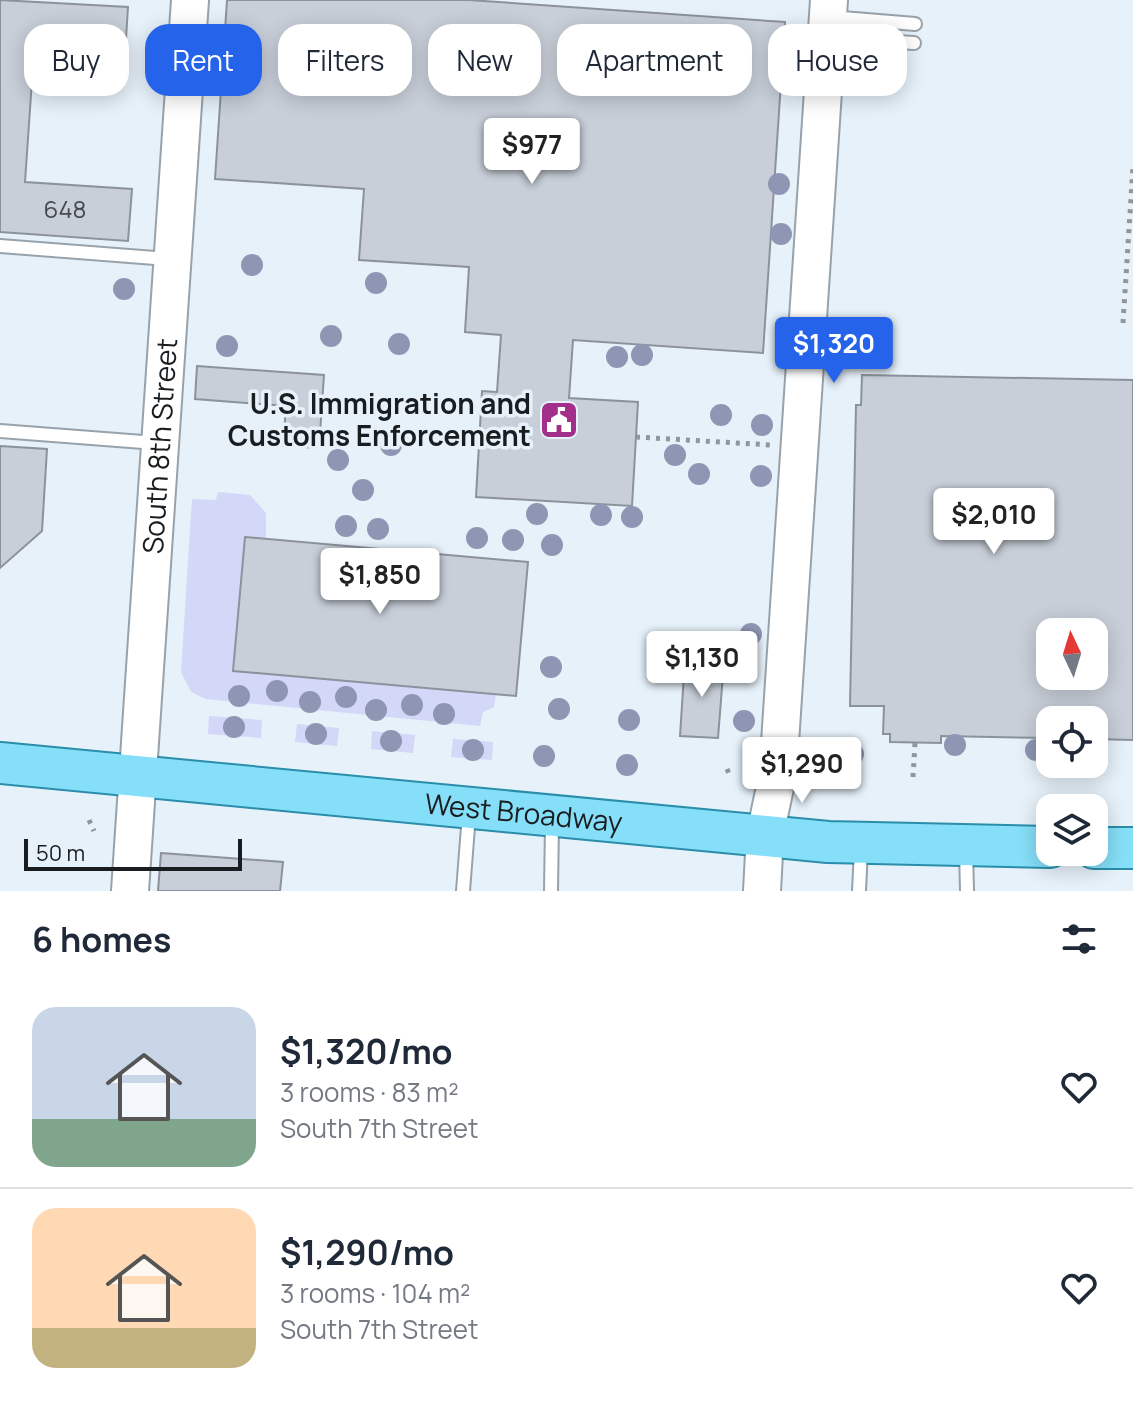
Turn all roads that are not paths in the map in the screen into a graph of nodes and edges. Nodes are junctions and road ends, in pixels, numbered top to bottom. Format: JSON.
{"nodes":[{"id":1,"x":190,"y":0,"type":"edge"},
{"id":2,"x":828,"y":18,"type":"edge"},
{"id":3,"x":915,"y":24,"type":"dead end"},
{"id":4,"x":914,"y":43,"type":"dead end"},
{"id":5,"x":0,"y":246,"type":"edge"},
{"id":6,"x":173,"y":259,"type":"junction"},
{"id":7,"x":0,"y":431,"type":"edge"},
{"id":8,"x":161,"y":444,"type":"junction"},
{"id":9,"x":0,"y":763,"type":"edge"},
{"id":10,"x":138,"y":776,"type":"junction"},
{"id":11,"x":470,"y":807,"type":"junction"},
{"id":12,"x":552,"y":815,"type":"junction"},
{"id":13,"x":765,"y":835,"type":"junction"},
{"id":14,"x":861,"y":842,"type":"junction"},
{"id":15,"x":965,"y":845,"type":"junction"},
{"id":16,"x":1036,"y":847,"type":"edge"},
{"id":17,"x":1108,"y":848,"type":"edge"},
{"id":18,"x":1133,"y":848,"type":"edge"},
{"id":19,"x":130,"y":891,"type":"edge"},
{"id":20,"x":463,"y":891,"type":"edge"},
{"id":21,"x":551,"y":891,"type":"edge"},
{"id":22,"x":762,"y":891,"type":"edge"},
{"id":23,"x":859,"y":891,"type":"edge"},
{"id":24,"x":967,"y":891,"type":"edge"}],
"edges":[{"from":1,"to":6,"type":"street","name":"South 8th Street"},
{"from":2,"to":3,"type":"lane"},
{"from":2,"to":4,"type":"lane"},
{"from":2,"to":13,"type":"street"},
{"from":5,"to":6,"type":"lane"},
{"from":6,"to":8,"type":"street","name":"South 8th Street"},
{"from":7,"to":8,"type":"lane"},
{"from":8,"to":10,"type":"street","name":"South 8th Street"},
{"from":9,"to":10,"type":"main road","name":"West Broadway"},
{"from":10,"to":11,"type":"main road","name":"West Broadway"},
{"from":10,"to":19,"type":"street","name":"South 8th Street"},
{"from":11,"to":12,"type":"main road","name":"West Broadway"},
{"from":11,"to":20,"type":"lane"},
{"from":12,"to":13,"type":"main road","name":"West Broadway"},
{"from":12,"to":21,"type":"lane"},
{"from":13,"to":14,"type":"main road","name":"West Broadway"},
{"from":13,"to":22,"type":"street"},
{"from":14,"to":15,"type":"main road","name":"West Broadway"},
{"from":14,"to":23,"type":"lane"},
{"from":15,"to":16,"type":"main road","name":"West Broadway"},
{"from":15,"to":24,"type":"lane"},
{"from":17,"to":18,"type":"main road"}]}
